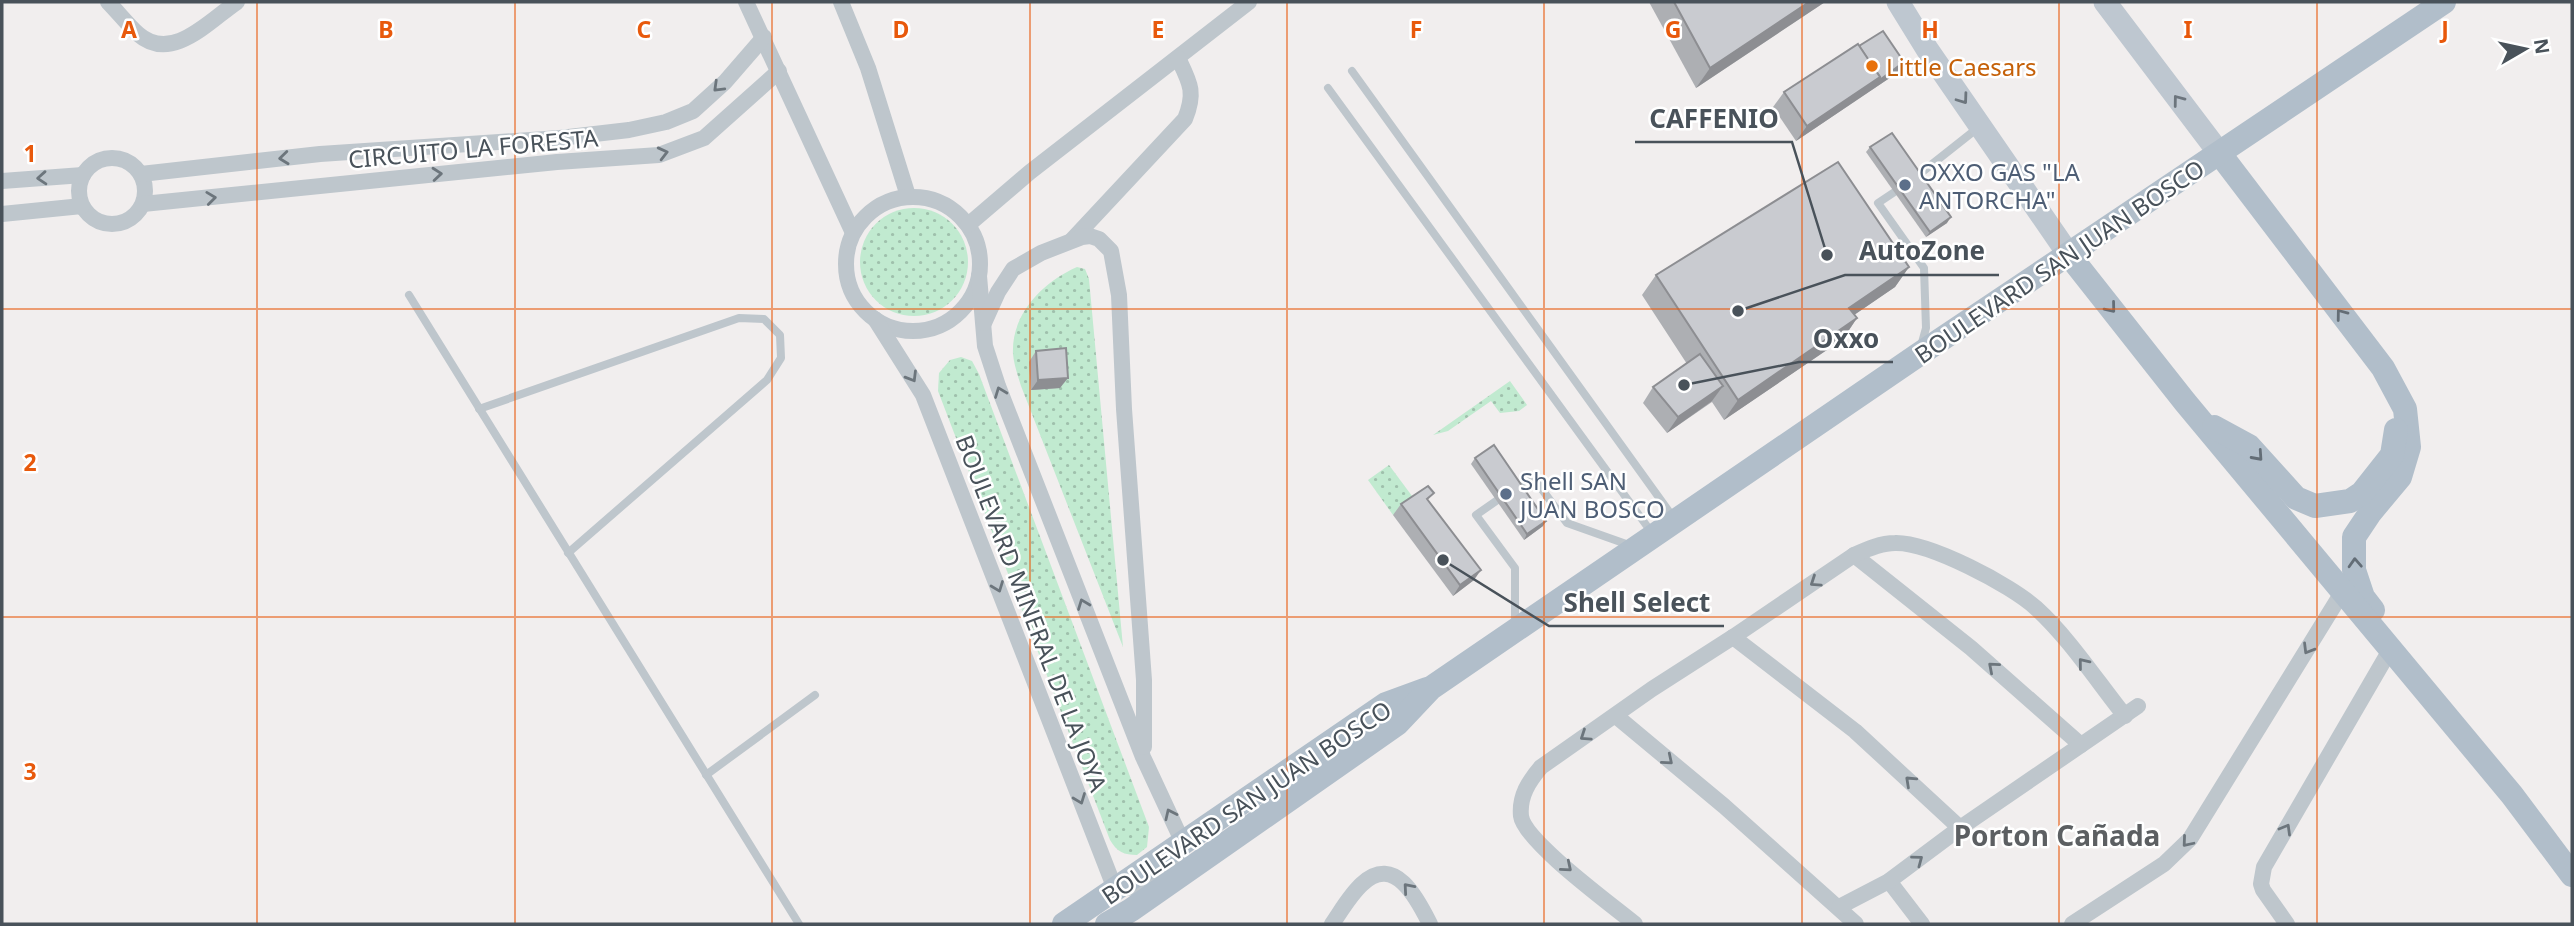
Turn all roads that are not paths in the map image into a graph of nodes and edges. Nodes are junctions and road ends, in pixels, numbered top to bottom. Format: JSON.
{"nodes":[{"id":1,"x":108,"y":2,"type":"edge"},
{"id":2,"x":237,"y":2,"type":"edge"},
{"id":3,"x":746,"y":2,"type":"edge"},
{"id":4,"x":841,"y":2,"type":"edge"},
{"id":5,"x":1249,"y":2,"type":"edge"},
{"id":6,"x":1898,"y":2,"type":"edge"},
{"id":7,"x":2105,"y":2,"type":"edge"},
{"id":8,"x":2444,"y":2,"type":"edge"},
{"id":9,"x":764,"y":37,"type":"junction"},
{"id":10,"x":1178,"y":58,"type":"junction"},
{"id":11,"x":779,"y":71,"type":"junction"},
{"id":12,"x":1352,"y":71,"type":"dead end"},
{"id":13,"x":1328,"y":88,"type":"dead end"},
{"id":14,"x":1981,"y":125,"type":"junction"},
{"id":15,"x":560,"y":138,"type":"junction"},
{"id":16,"x":320,"y":154,"type":"junction"},
{"id":17,"x":2220,"y":154,"type":"junction"},
{"id":18,"x":557,"y":162,"type":"junction"},
{"id":19,"x":141,"y":174,"type":"junction"},
{"id":20,"x":83,"y":175,"type":"junction"},
{"id":21,"x":2,"y":181,"type":"edge"},
{"id":22,"x":322,"y":185,"type":"junction"},
{"id":23,"x":908,"y":196,"type":"junction"},
{"id":24,"x":143,"y":204,"type":"junction"},
{"id":25,"x":82,"y":206,"type":"junction"},
{"id":26,"x":2,"y":214,"type":"edge"},
{"id":27,"x":968,"y":225,"type":"junction"},
{"id":28,"x":853,"y":233,"type":"junction"},
{"id":29,"x":1072,"y":240,"type":"junction"},
{"id":30,"x":2068,"y":255,"type":"junction"},
{"id":31,"x":979,"y":276,"type":"junction"},
{"id":32,"x":408,"y":295,"type":"dead end"},
{"id":33,"x":875,"y":319,"type":"junction"},
{"id":34,"x":983,"y":326,"type":"junction"},
{"id":35,"x":1918,"y":355,"type":"junction"},
{"id":36,"x":2383,"y":368,"type":"junction"},
{"id":37,"x":479,"y":409,"type":"junction"},
{"id":38,"x":2201,"y":420,"type":"junction"},
{"id":39,"x":1675,"y":520,"type":"junction"},
{"id":40,"x":1644,"y":541,"type":"junction"},
{"id":41,"x":568,"y":553,"type":"junction"},
{"id":42,"x":1854,"y":555,"type":"junction"},
{"id":43,"x":2343,"y":591,"type":"junction"},
{"id":44,"x":1515,"y":630,"type":"junction"},
{"id":45,"x":1733,"y":637,"type":"junction"},
{"id":46,"x":2390,"y":650,"type":"junction"},
{"id":47,"x":815,"y":695,"type":"dead end"},
{"id":48,"x":2437,"y":704,"type":"junction"},
{"id":49,"x":2138,"y":706,"type":"dead end"},
{"id":50,"x":1616,"y":716,"type":"junction"},
{"id":51,"x":2125,"y":716,"type":"junction"},
{"id":52,"x":2081,"y":745,"type":"junction"},
{"id":53,"x":1143,"y":757,"type":"junction"},
{"id":54,"x":706,"y":775,"type":"junction"},
{"id":55,"x":2512,"y":796,"type":"junction"},
{"id":56,"x":1960,"y":828,"type":"junction"},
{"id":57,"x":2572,"y":850,"type":"edge"},
{"id":58,"x":1188,"y":853,"type":"junction"},
{"id":59,"x":2572,"y":874,"type":"edge"},
{"id":60,"x":1159,"y":879,"type":"junction"},
{"id":61,"x":1889,"y":881,"type":"junction"},
{"id":62,"x":1115,"y":889,"type":"junction"},
{"id":63,"x":1839,"y":907,"type":"junction"},
{"id":64,"x":1131,"y":909,"type":"junction"},
{"id":65,"x":799,"y":924,"type":"edge"},
{"id":66,"x":1065,"y":924,"type":"edge"},
{"id":67,"x":1107,"y":924,"type":"edge"},
{"id":68,"x":1332,"y":924,"type":"edge"},
{"id":69,"x":1430,"y":924,"type":"edge"},
{"id":70,"x":1635,"y":924,"type":"edge"},
{"id":71,"x":1856,"y":924,"type":"edge"},
{"id":72,"x":1922,"y":924,"type":"edge"},
{"id":73,"x":2072,"y":924,"type":"edge"},
{"id":74,"x":2287,"y":924,"type":"edge"}],
"edges":[{"from":1,"to":2,"type":"street"},
{"from":3,"to":9,"type":"street"},
{"from":4,"to":23,"type":"street"},
{"from":5,"to":10,"type":"street"},
{"from":6,"to":14,"type":"main road","one_way":true},
{"from":17,"to":7,"type":"main road","one_way":true},
{"from":8,"to":17,"type":"main road","name":"BOULEVARD SAN JUAN BOSCO"},
{"from":9,"to":11,"type":"street"},
{"from":9,"to":15,"type":"street","name":"CIRCUITO LA FORESTA","one_way":true},
{"from":10,"to":27,"type":"street"},
{"from":10,"to":29,"type":"street"},
{"from":18,"to":11,"type":"street","name":"CIRCUITO LA FORESTA","one_way":true},
{"from":11,"to":28,"type":"street"},
{"from":12,"to":39,"type":"lane"},
{"from":13,"to":40,"type":"lane"},
{"from":14,"to":30,"type":"main road"},
{"from":14,"to":35,"type":"lane"},
{"from":15,"to":16,"type":"street","name":"CIRCUITO LA FORESTA"},
{"from":15,"to":18,"type":"street"},
{"from":16,"to":19,"type":"street","name":"CIRCUITO LA FORESTA","one_way":true},
{"from":16,"to":22,"type":"street"},
{"from":17,"to":30,"type":"main road","name":"BOULEVARD SAN JUAN BOSCO"},
{"from":36,"to":17,"type":"main road","one_way":true},
{"from":22,"to":18,"type":"street","name":"CIRCUITO LA FORESTA","one_way":true},
{"from":19,"to":20,"type":"street"},
{"from":19,"to":24,"type":"street"},
{"from":20,"to":21,"type":"street","one_way":true},
{"from":20,"to":25,"type":"street"},
{"from":24,"to":22,"type":"street","name":"CIRCUITO LA FORESTA","one_way":true},
{"from":23,"to":27,"type":"street"},
{"from":23,"to":28,"type":"street"},
{"from":24,"to":25,"type":"street"},
{"from":25,"to":26,"type":"street"},
{"from":27,"to":31,"type":"street"},
{"from":28,"to":33,"type":"street"},
{"from":29,"to":34,"type":"street"},
{"from":29,"to":53,"type":"street"},
{"from":30,"to":35,"type":"main road","name":"BOULEVARD SAN JUAN BOSCO"},
{"from":30,"to":38,"type":"main road","one_way":true},
{"from":31,"to":33,"type":"street"},
{"from":31,"to":34,"type":"street","name":"BOULEVARD MINERAL DE LA JOYA"},
{"from":32,"to":37,"type":"lane"},
{"from":33,"to":62,"type":"street","name":"BOULEVARD MINERAL DE LA JOYA","one_way":true},
{"from":53,"to":34,"type":"street","name":"BOULEVARD MINERAL DE LA JOYA","one_way":true},
{"from":35,"to":39,"type":"main road","name":"BOULEVARD SAN JUAN BOSCO"},
{"from":38,"to":36,"type":"main road","one_way":true},
{"from":48,"to":36,"type":"main road","one_way":true},
{"from":37,"to":41,"type":"lane"},
{"from":37,"to":41,"type":"lane"},
{"from":38,"to":43,"type":"main road"},
{"from":39,"to":40,"type":"main road","name":"BOULEVARD SAN JUAN BOSCO"},
{"from":40,"to":44,"type":"main road","name":"BOULEVARD SAN JUAN BOSCO"},
{"from":40,"to":44,"type":"lane"},
{"from":41,"to":54,"type":"lane"},
{"from":42,"to":45,"type":"street","one_way":true},
{"from":51,"to":42,"type":"street","one_way":true},
{"from":52,"to":42,"type":"street","one_way":true},
{"from":43,"to":46,"type":"main road"},
{"from":43,"to":73,"type":"street","one_way":true},
{"from":44,"to":58,"type":"main road","name":"BOULEVARD SAN JUAN BOSCO"},
{"from":45,"to":50,"type":"street"},
{"from":56,"to":45,"type":"street","one_way":true},
{"from":46,"to":48,"type":"main road"},
{"from":74,"to":46,"type":"street","one_way":true},
{"from":47,"to":54,"type":"lane"},
{"from":48,"to":55,"type":"main road"},
{"from":49,"to":51,"type":"street"},
{"from":50,"to":63,"type":"street","one_way":true},
{"from":50,"to":70,"type":"street","one_way":true},
{"from":51,"to":52,"type":"street"},
{"from":52,"to":56,"type":"street"},
{"from":58,"to":53,"type":"street","name":"BOULEVARD MINERAL DE LA JOYA","one_way":true},
{"from":54,"to":65,"type":"lane"},
{"from":55,"to":57,"type":"main road"},
{"from":55,"to":59,"type":"main road"},
{"from":61,"to":56,"type":"street","one_way":true},
{"from":58,"to":60,"type":"street"},
{"from":58,"to":60,"type":"street"},
{"from":58,"to":62,"type":"main road","name":"BOULEVARD SAN JUAN BOSCO"},
{"from":58,"to":64,"type":"main road","name":"BOULEVARD SAN JUAN BOSCO"},
{"from":60,"to":62,"type":"street"},
{"from":60,"to":64,"type":"street"},
{"from":61,"to":63,"type":"street"},
{"from":61,"to":72,"type":"street"},
{"from":62,"to":66,"type":"main road","name":"BOULEVARD SAN JUAN BOSCO"},
{"from":63,"to":71,"type":"street"},
{"from":64,"to":67,"type":"main road","name":"BOULEVARD SAN JUAN BOSCO"},
{"from":69,"to":68,"type":"street","one_way":true}]}
